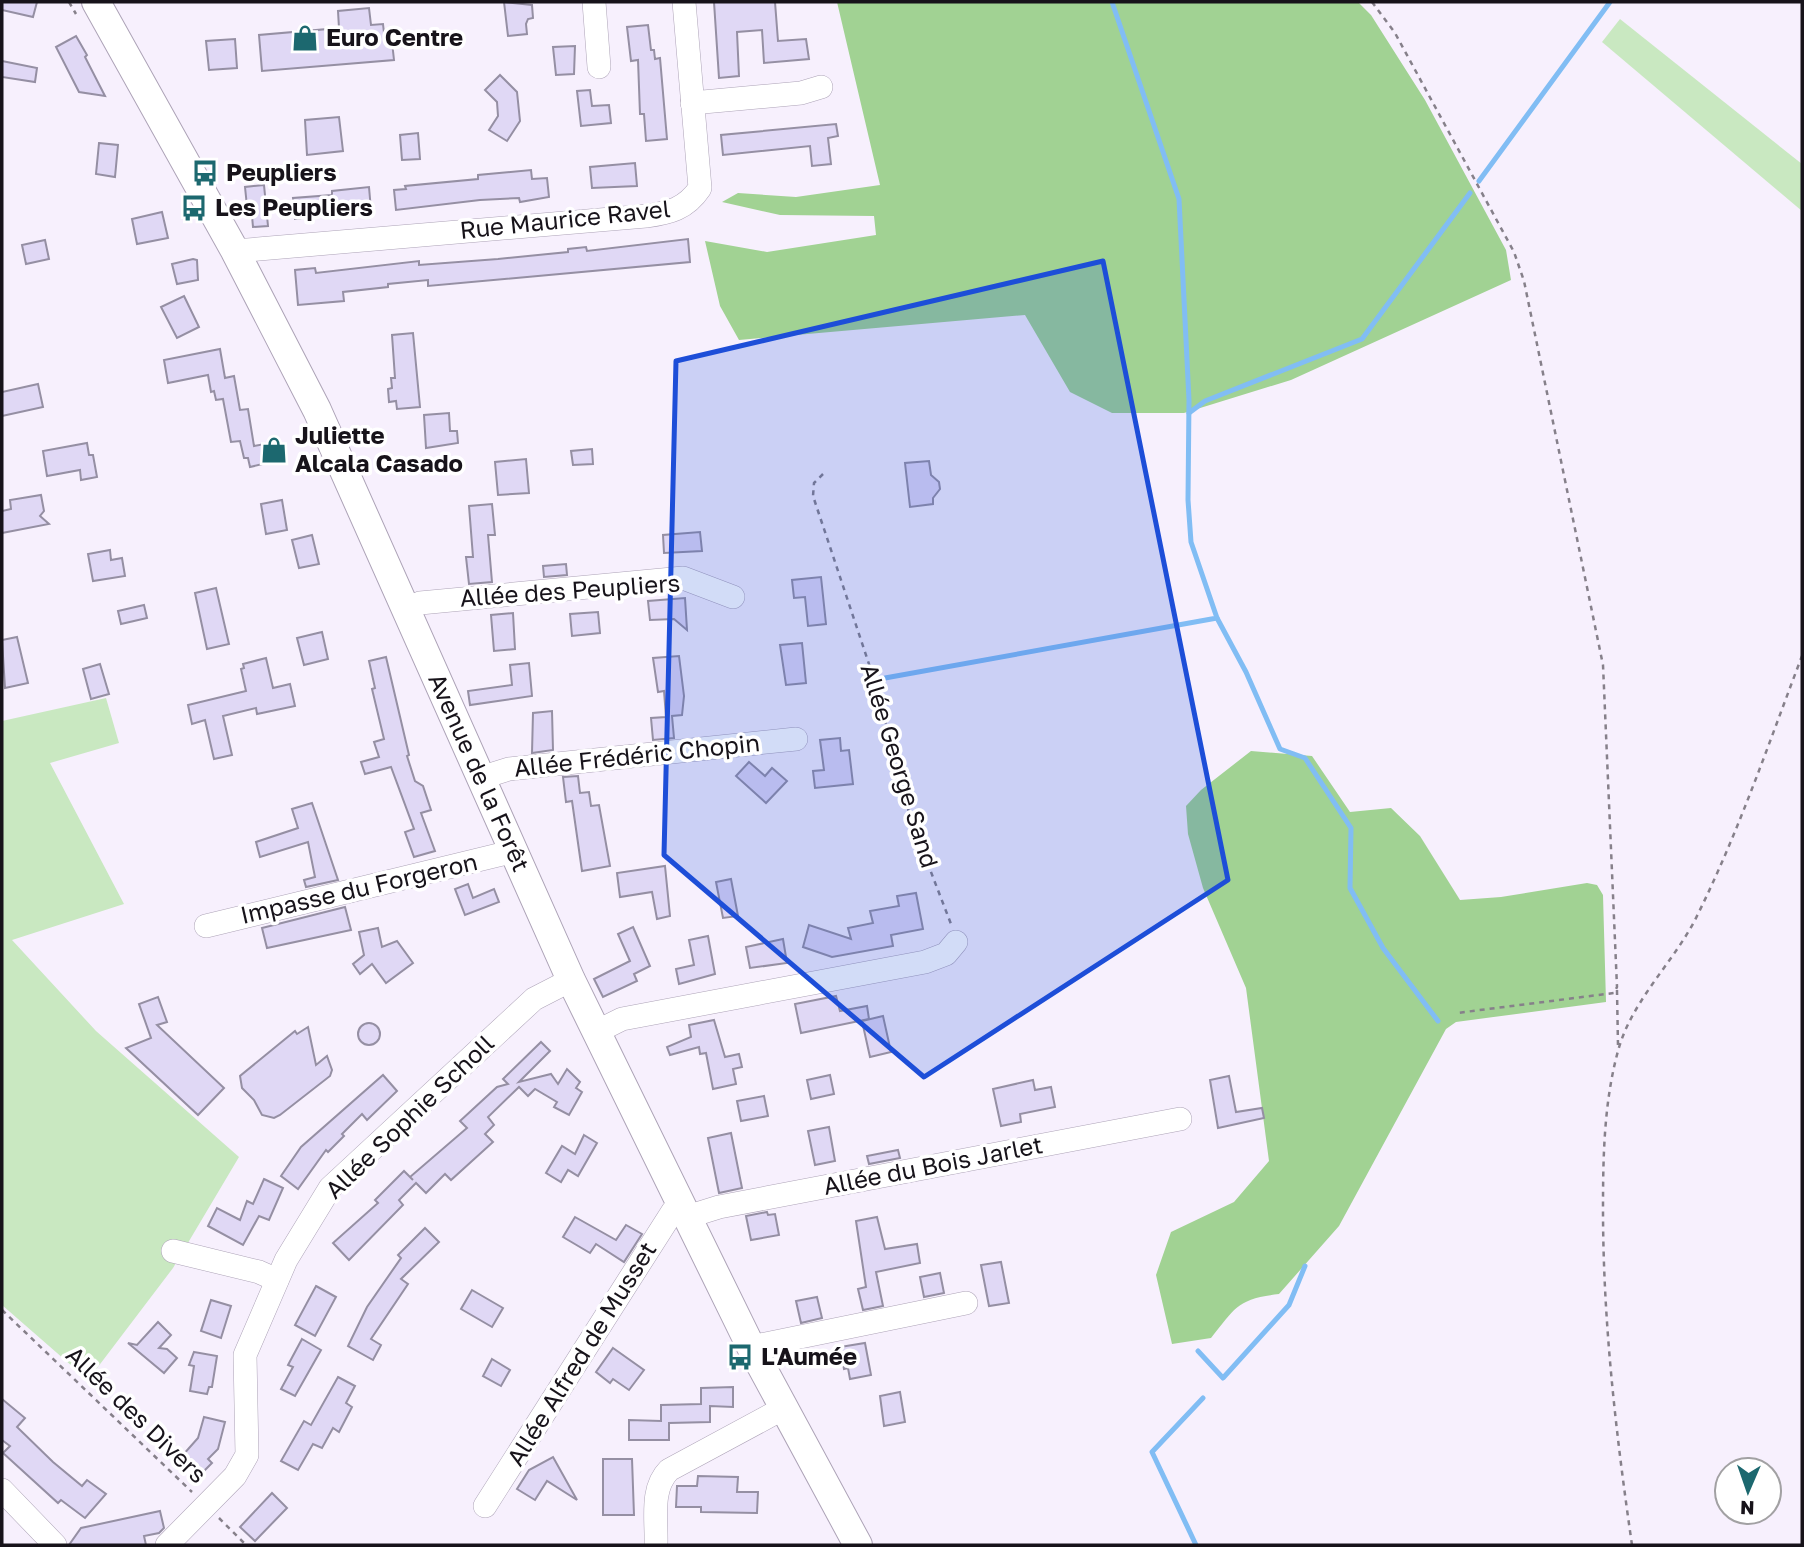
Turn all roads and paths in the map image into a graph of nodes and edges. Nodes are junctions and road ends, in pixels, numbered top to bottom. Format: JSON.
{"nodes":[{"id":1,"x":96,"y":2,"type":"edge"},
{"id":2,"x":594,"y":2,"type":"edge"},
{"id":3,"x":684,"y":2,"type":"edge"},
{"id":4,"x":1372,"y":2,"type":"edge"},
{"id":5,"x":599,"y":67,"type":"dead end"},
{"id":6,"x":821,"y":86,"type":"dead end"},
{"id":7,"x":692,"y":103,"type":"junction"},
{"id":8,"x":235,"y":251,"type":"junction"},
{"id":9,"x":823,"y":474,"type":"dead end"},
{"id":10,"x":733,"y":597,"type":"dead end"},
{"id":11,"x":405,"y":608,"type":"junction"},
{"id":12,"x":1802,"y":656,"type":"edge"},
{"id":13,"x":796,"y":739,"type":"dead end"},
{"id":14,"x":480,"y":778,"type":"junction"},
{"id":15,"x":511,"y":852,"type":"junction"},
{"id":16,"x":206,"y":926,"type":"dead end"},
{"id":17,"x":956,"y":942,"type":"joint"},
{"id":18,"x":571,"y":980,"type":"junction"},
{"id":19,"x":1617,"y":987,"type":"junction"},
{"id":20,"x":1457,"y":1013,"type":"dead end"},
{"id":21,"x":596,"y":1032,"type":"junction"},
{"id":22,"x":1618,"y":1051,"type":"junction"},
{"id":23,"x":1180,"y":1119,"type":"dead end"},
{"id":24,"x":685,"y":1212,"type":"junction"},
{"id":25,"x":173,"y":1251,"type":"dead end"},
{"id":26,"x":277,"y":1280,"type":"junction"},
{"id":27,"x":966,"y":1303,"type":"dead end"},
{"id":28,"x":2,"y":1310,"type":"edge"},
{"id":29,"x":751,"y":1347,"type":"junction"},
{"id":30,"x":783,"y":1408,"type":"junction"},
{"id":31,"x":2,"y":1490,"type":"edge"},
{"id":32,"x":206,"y":1505,"type":"junction"},
{"id":33,"x":485,"y":1506,"type":"dead end"},
{"id":34,"x":55,"y":1545,"type":"edge"},
{"id":35,"x":167,"y":1545,"type":"edge"},
{"id":36,"x":246,"y":1545,"type":"edge"},
{"id":37,"x":656,"y":1545,"type":"edge"},
{"id":38,"x":858,"y":1545,"type":"edge"},
{"id":39,"x":1632,"y":1545,"type":"edge"}],
"edges":[{"from":1,"to":8,"type":"main road","name":"Avenue de la Forêt"},
{"from":2,"to":5,"type":"street"},
{"from":3,"to":7,"type":"street","name":"Rue Maurice Ravel"},
{"from":4,"to":19,"type":"path"},
{"from":6,"to":7,"type":"street"},
{"from":7,"to":8,"type":"street","name":"Rue Maurice Ravel"},
{"from":8,"to":11,"type":"main road","name":"Avenue de la Forêt"},
{"from":9,"to":17,"type":"path","name":"Allée George Sand"},
{"from":10,"to":11,"type":"street","name":"Allée des Peupliers"},
{"from":11,"to":14,"type":"main road","name":"Avenue de la Forêt"},
{"from":12,"to":22,"type":"path"},
{"from":13,"to":14,"type":"street","name":"Allée Frédéric Chopin"},
{"from":14,"to":15,"type":"main road","name":"Avenue de la Forêt"},
{"from":15,"to":16,"type":"street","name":"Impasse du Forgeron"},
{"from":15,"to":18,"type":"main road","name":"Avenue de la Forêt"},
{"from":17,"to":21,"type":"street"},
{"from":18,"to":21,"type":"main road","name":"Avenue de la Forêt"},
{"from":18,"to":26,"type":"street","name":"Allée Sophie Scholl"},
{"from":19,"to":20,"type":"path"},
{"from":19,"to":22,"type":"path"},
{"from":21,"to":24,"type":"main road","name":"Avenue de la Forêt"},
{"from":22,"to":39,"type":"path"},
{"from":23,"to":24,"type":"street","name":"Allée du Bois Jarlet"},
{"from":24,"to":29,"type":"main road","name":"Avenue de la Forêt"},
{"from":24,"to":33,"type":"street","name":"Allée Alfred de Musset"},
{"from":25,"to":26,"type":"street"},
{"from":26,"to":32,"type":"street","name":"Allée Sophie Scholl"},
{"from":27,"to":29,"type":"street"},
{"from":28,"to":32,"type":"path","name":"Allée des Divers"},
{"from":29,"to":30,"type":"main road","name":"Avenue de la Forêt"},
{"from":30,"to":37,"type":"street"},
{"from":30,"to":38,"type":"main road","name":"Avenue de la Forêt"},
{"from":31,"to":34,"type":"street"},
{"from":32,"to":35,"type":"street","name":"Allée Sophie Scholl"},
{"from":32,"to":36,"type":"path","name":"Allée des Divers"}]}
